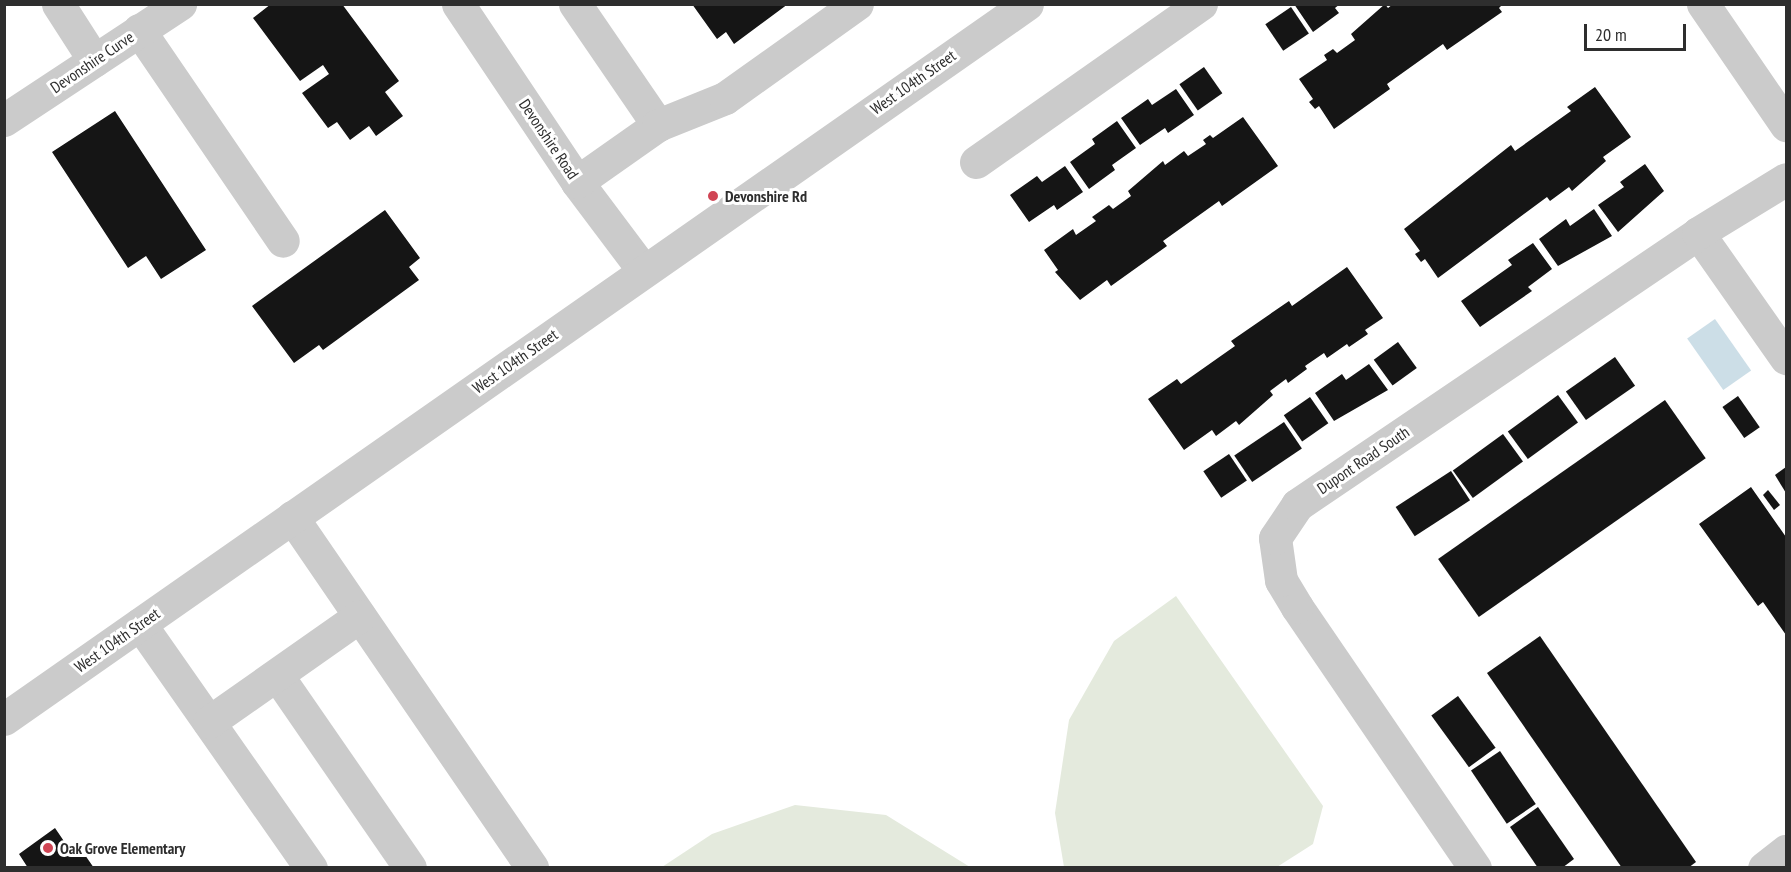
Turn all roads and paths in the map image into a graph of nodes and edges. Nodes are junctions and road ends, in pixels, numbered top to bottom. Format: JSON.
{"nodes":[{"id":1,"x":58,"y":4,"type":"edge"},
{"id":2,"x":180,"y":4,"type":"edge"},
{"id":3,"x":458,"y":4,"type":"edge"},
{"id":4,"x":575,"y":4,"type":"edge"},
{"id":5,"x":858,"y":4,"type":"edge"},
{"id":6,"x":1027,"y":4,"type":"edge"},
{"id":7,"x":1201,"y":4,"type":"edge"},
{"id":8,"x":1703,"y":4,"type":"edge"},
{"id":9,"x":139,"y":30,"type":"junction"},
{"id":10,"x":94,"y":60,"type":"junction"},
{"id":11,"x":4,"y":120,"type":"edge"},
{"id":12,"x":658,"y":125,"type":"junction"},
{"id":13,"x":1786,"y":125,"type":"edge"},
{"id":14,"x":976,"y":162,"type":"dead end"},
{"id":15,"x":1786,"y":179,"type":"edge"},
{"id":16,"x":578,"y":182,"type":"junction"},
{"id":17,"x":1698,"y":233,"type":"junction"},
{"id":18,"x":283,"y":241,"type":"dead end"},
{"id":19,"x":643,"y":270,"type":"junction"},
{"id":20,"x":1786,"y":358,"type":"edge"},
{"id":21,"x":292,"y":517,"type":"junction"},
{"id":22,"x":360,"y":616,"type":"junction"},
{"id":23,"x":140,"y":624,"type":"junction"},
{"id":24,"x":277,"y":675,"type":"junction"},
{"id":25,"x":4,"y":719,"type":"edge"},
{"id":26,"x":209,"y":722,"type":"junction"},
{"id":27,"x":1786,"y":851,"type":"edge"},
{"id":28,"x":524,"y":865,"type":"edge"},
{"id":29,"x":311,"y":867,"type":"edge"},
{"id":30,"x":410,"y":867,"type":"edge"},
{"id":31,"x":1475,"y":867,"type":"edge"},
{"id":32,"x":1764,"y":867,"type":"edge"}],
"edges":[{"from":1,"to":10,"type":"street"},
{"from":2,"to":9,"type":"street","name":"Devonshire Curve"},
{"from":3,"to":16,"type":"street","name":"Devonshire Road"},
{"from":4,"to":12,"type":"street"},
{"from":5,"to":12,"type":"street"},
{"from":6,"to":19,"type":"street","name":"West 104th Street"},
{"from":7,"to":14,"type":"street"},
{"from":8,"to":13,"type":"street"},
{"from":9,"to":10,"type":"street","name":"Devonshire Curve"},
{"from":9,"to":18,"type":"street"},
{"from":10,"to":11,"type":"street","name":"Devonshire Curve"},
{"from":12,"to":16,"type":"street"},
{"from":15,"to":17,"type":"street","name":"Dupont Road South"},
{"from":16,"to":19,"type":"street","name":"Devonshire Road"},
{"from":17,"to":20,"type":"street"},
{"from":17,"to":31,"type":"street","name":"Dupont Road South"},
{"from":19,"to":21,"type":"street","name":"West 104th Street"},
{"from":21,"to":22,"type":"street"},
{"from":21,"to":23,"type":"street","name":"West 104th Street"},
{"from":22,"to":24,"type":"street"},
{"from":22,"to":28,"type":"street"},
{"from":23,"to":25,"type":"street","name":"West 104th Street"},
{"from":23,"to":26,"type":"street"},
{"from":24,"to":26,"type":"street"},
{"from":24,"to":30,"type":"street"},
{"from":26,"to":29,"type":"street"},
{"from":27,"to":32,"type":"street"}]}
